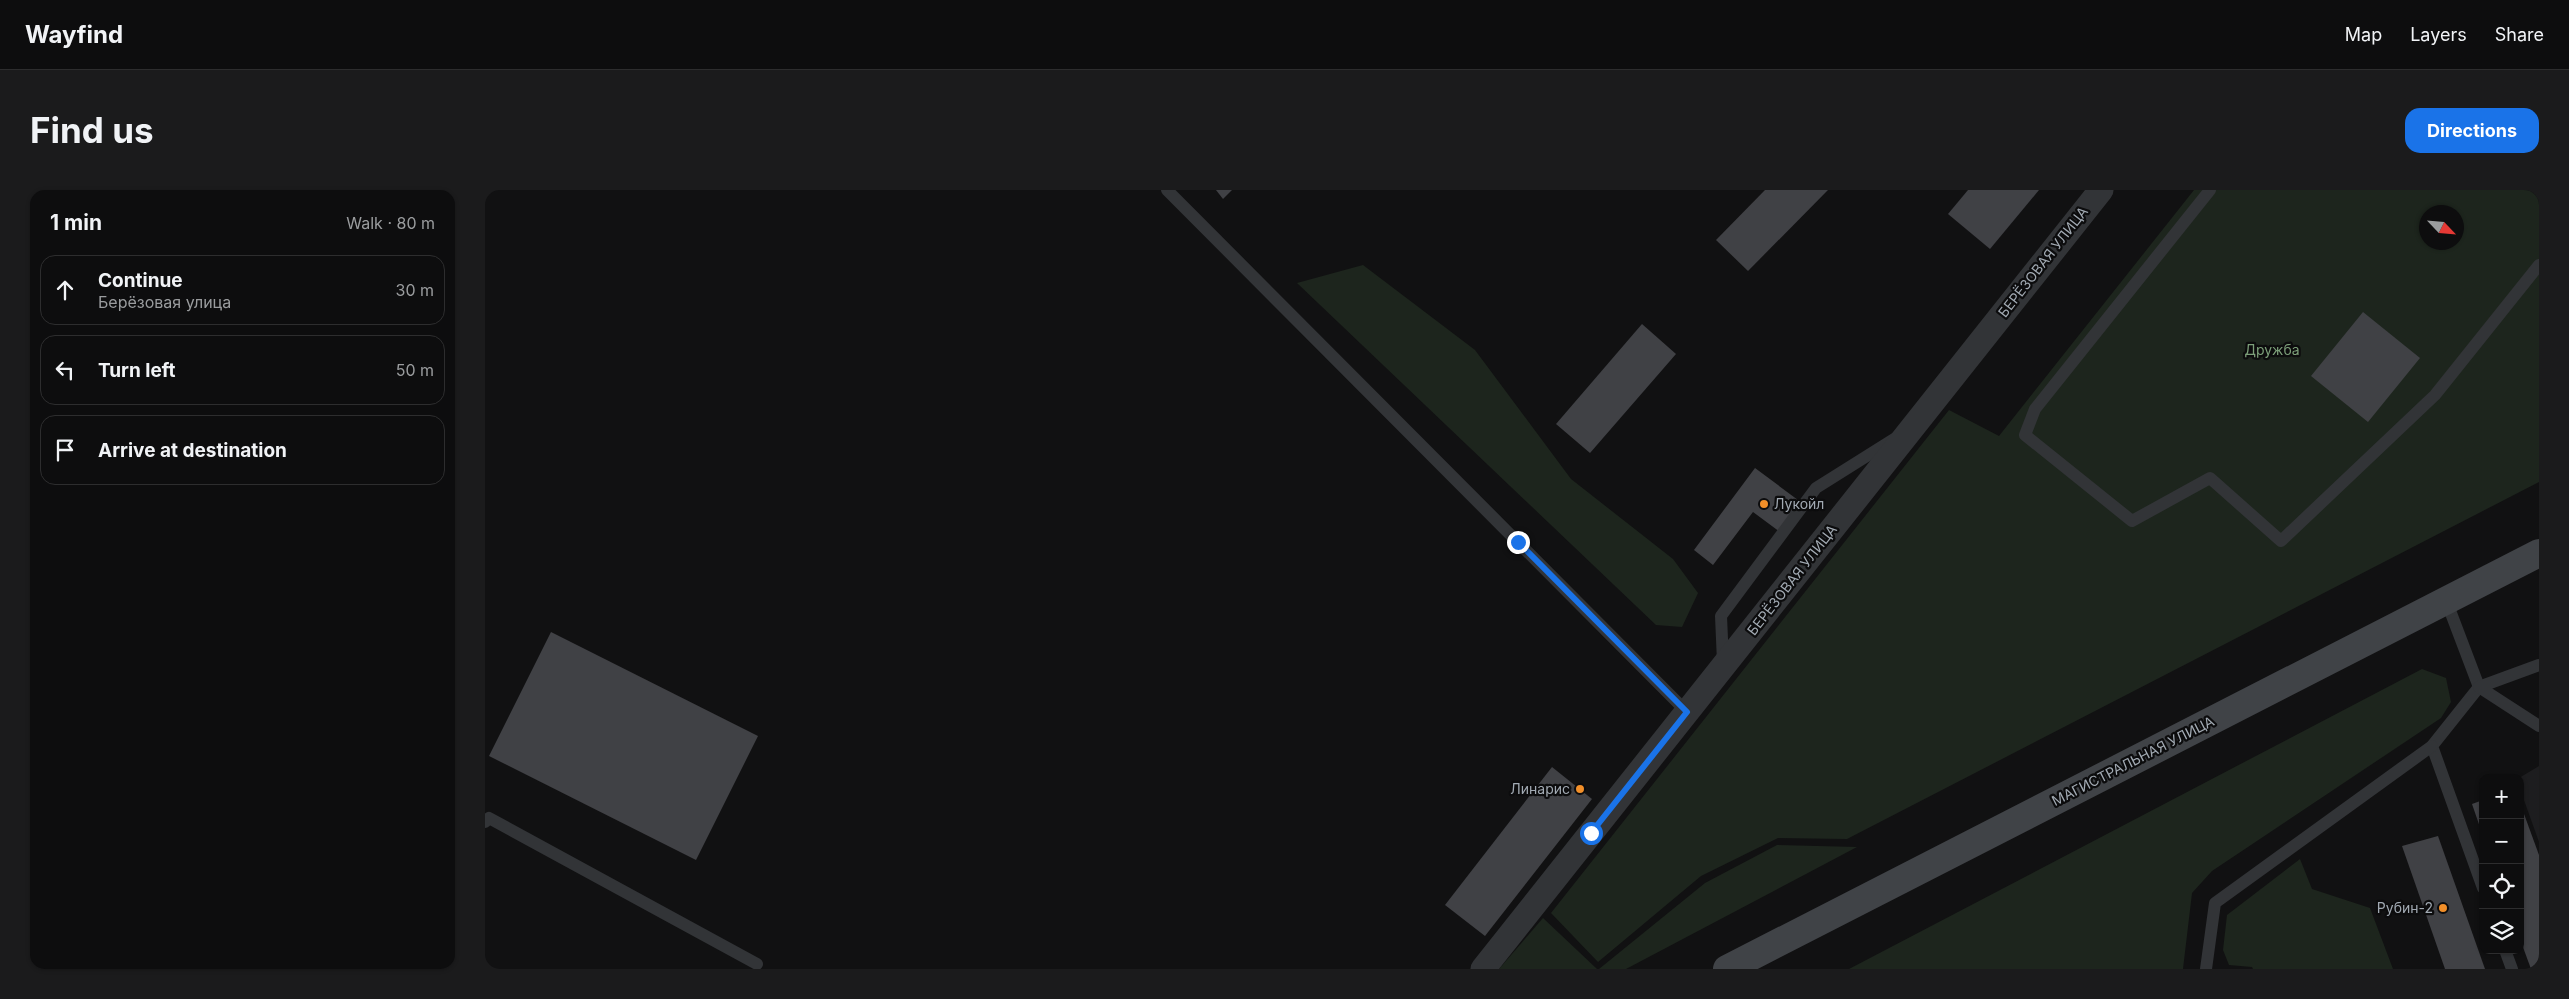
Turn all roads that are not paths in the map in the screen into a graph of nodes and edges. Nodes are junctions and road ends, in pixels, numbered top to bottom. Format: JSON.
{"nodes":[{"id":1,"x":1167,"y":190,"type":"edge"},
{"id":2,"x":2101,"y":190,"type":"edge"},
{"id":3,"x":2210,"y":190,"type":"edge"},
{"id":4,"x":2539,"y":265,"type":"edge"},
{"id":5,"x":1911,"y":428,"type":"junction"},
{"id":6,"x":2539,"y":553,"type":"edge"},
{"id":7,"x":2446,"y":600,"type":"junction"},
{"id":8,"x":2539,"y":665,"type":"edge"},
{"id":9,"x":1723,"y":666,"type":"junction"},
{"id":10,"x":2479,"y":687,"type":"junction"},
{"id":11,"x":1687,"y":712,"type":"junction"},
{"id":12,"x":2539,"y":726,"type":"edge"},
{"id":13,"x":2432,"y":746,"type":"junction"},
{"id":14,"x":485,"y":822,"type":"edge"},
{"id":15,"x":2479,"y":877,"type":"edge"},
{"id":16,"x":2506,"y":954,"type":"edge"},
{"id":17,"x":757,"y":964,"type":"dead end"},
{"id":18,"x":1483,"y":969,"type":"edge"},
{"id":19,"x":1727,"y":969,"type":"edge"},
{"id":20,"x":2206,"y":969,"type":"edge"},
{"id":21,"x":2512,"y":969,"type":"edge"}],
"edges":[{"from":1,"to":11,"type":"lane"},
{"from":2,"to":5,"type":"street","name":"БЕРЁЗОВАЯ УЛИЦА"},
{"from":3,"to":4,"type":"lane"},
{"from":5,"to":9,"type":"street","name":"БЕРЁЗОВАЯ УЛИЦА"},
{"from":5,"to":9,"type":"lane"},
{"from":6,"to":7,"type":"main road","name":"МАГИСТРАЛЬНАЯ УЛИЦА"},
{"from":7,"to":10,"type":"lane"},
{"from":7,"to":19,"type":"main road","name":"МАГИСТРАЛЬНАЯ УЛИЦА"},
{"from":8,"to":10,"type":"lane"},
{"from":9,"to":11,"type":"street","name":"БЕРЁЗОВАЯ УЛИЦА"},
{"from":10,"to":12,"type":"lane"},
{"from":10,"to":13,"type":"lane"},
{"from":11,"to":18,"type":"street","name":"БЕРЁЗОВАЯ УЛИЦА"},
{"from":13,"to":15,"type":"lane"},
{"from":13,"to":20,"type":"lane"},
{"from":14,"to":17,"type":"lane"},
{"from":16,"to":21,"type":"lane"}]}
